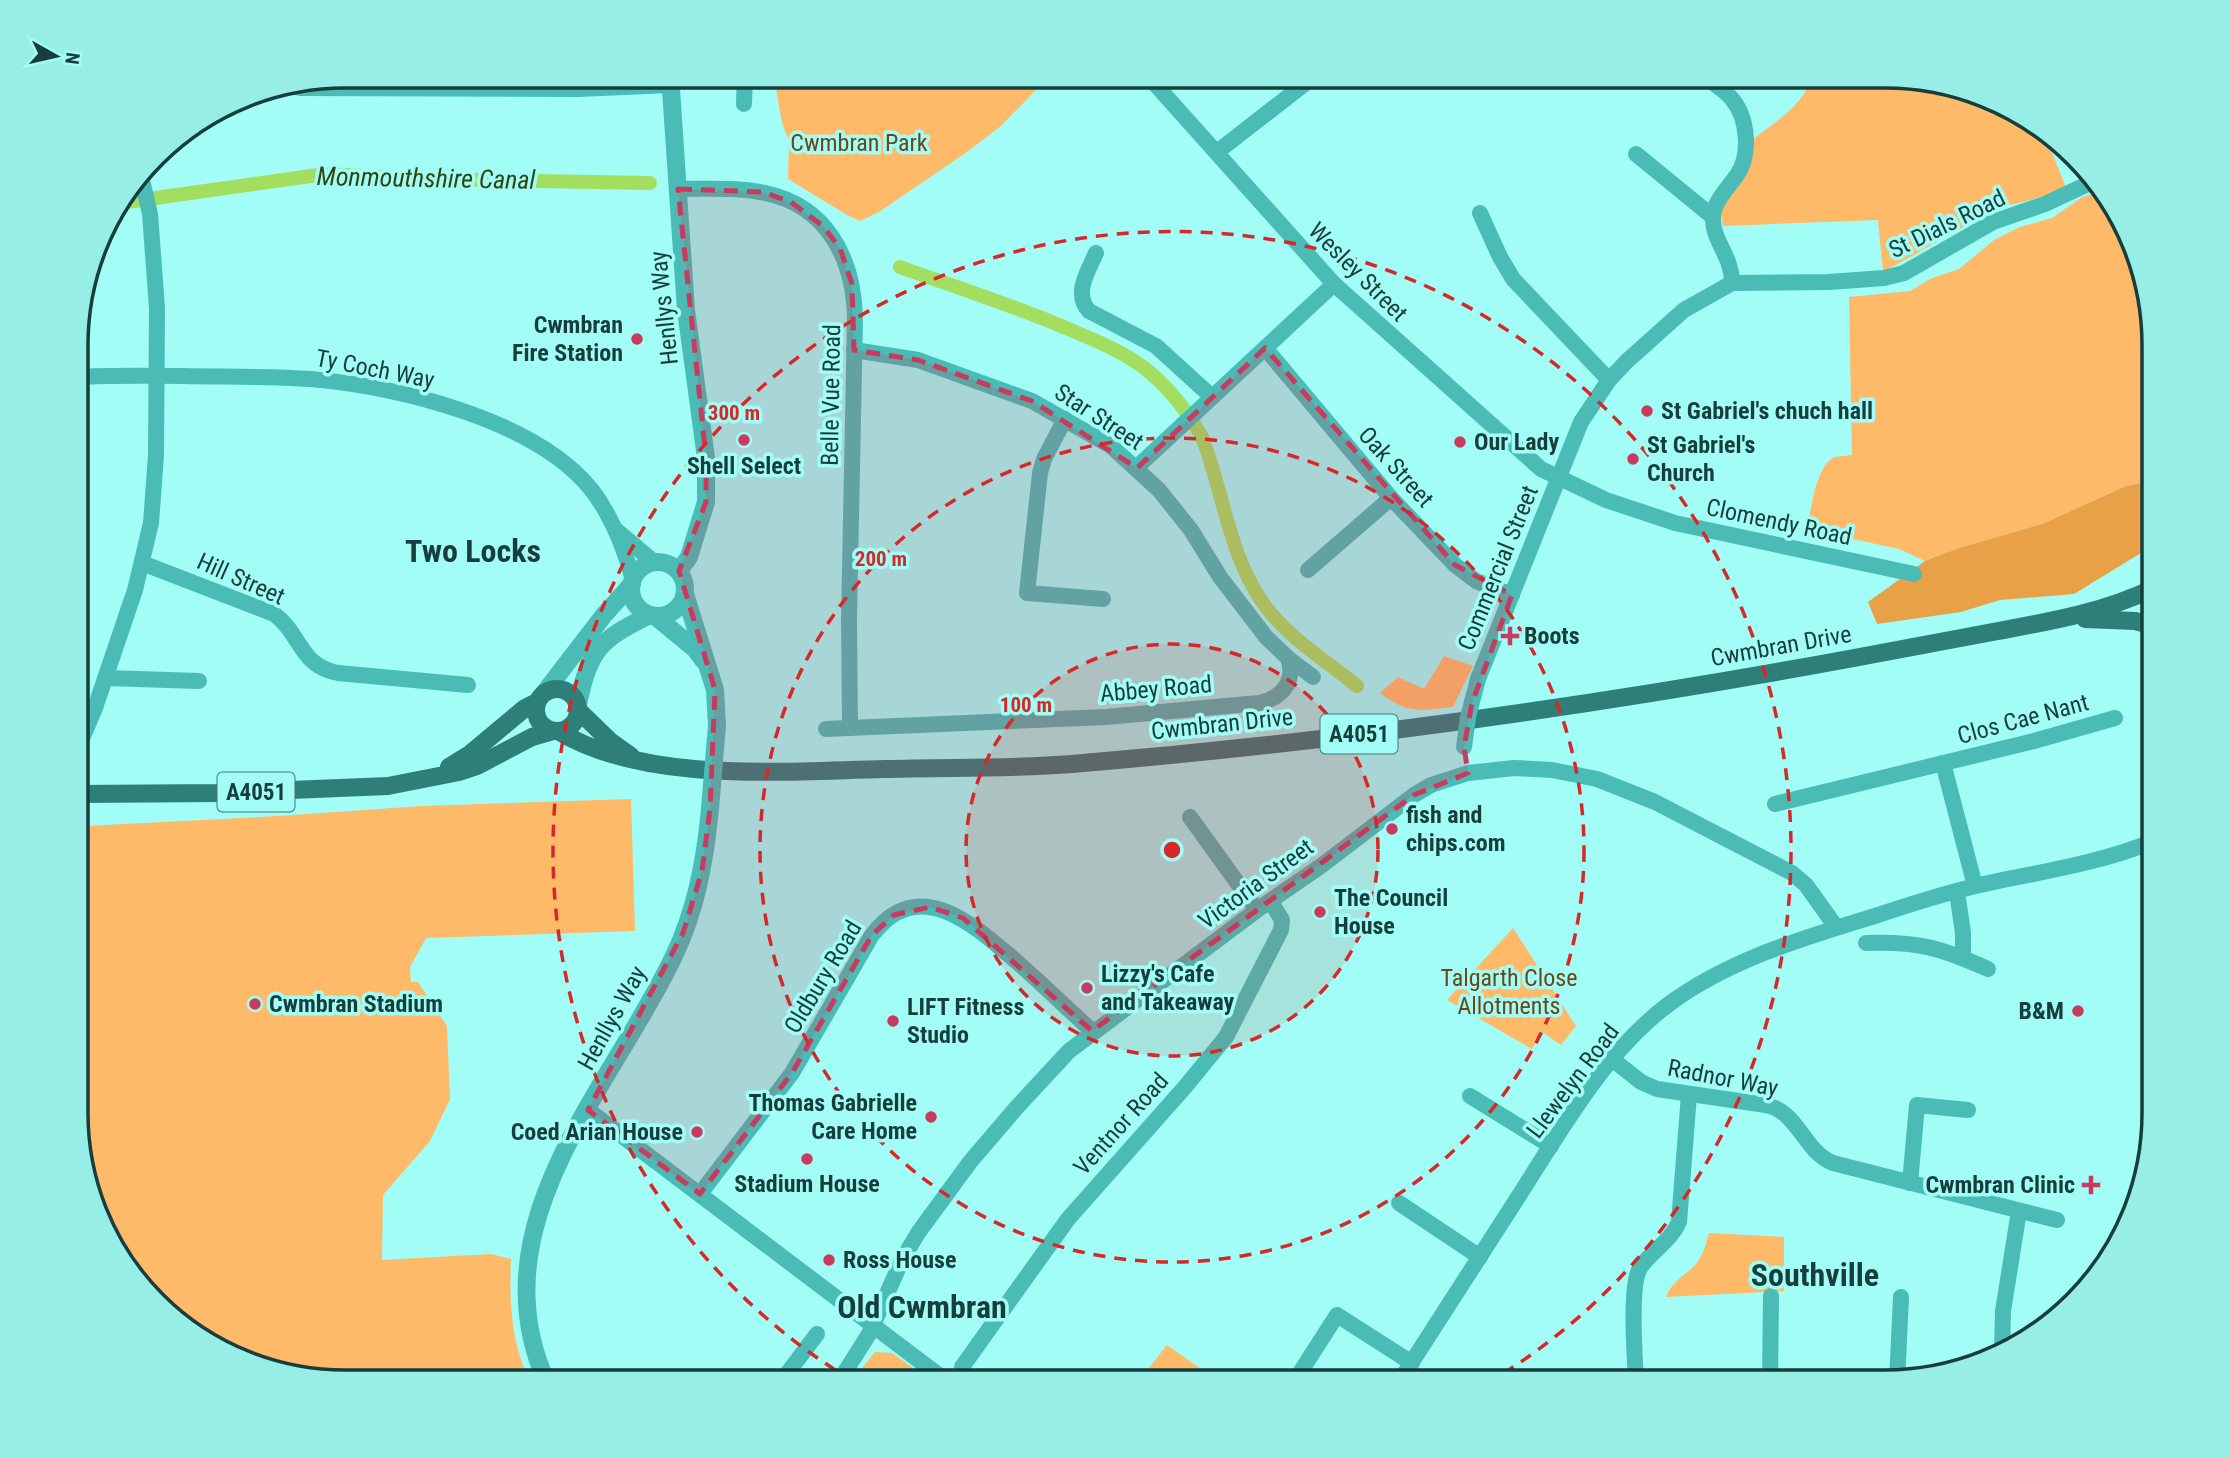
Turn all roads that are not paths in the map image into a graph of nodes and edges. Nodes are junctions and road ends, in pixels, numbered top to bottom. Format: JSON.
{"nodes":[{"id":1,"x":671,"y":88,"type":"edge"},
{"id":2,"x":745,"y":88,"type":"edge"},
{"id":3,"x":1159,"y":88,"type":"edge"},
{"id":4,"x":1299,"y":88,"type":"edge"},
{"id":5,"x":1720,"y":88,"type":"edge"},
{"id":6,"x":744,"y":104,"type":"dead end"},
{"id":7,"x":1217,"y":152,"type":"junction"},
{"id":8,"x":1636,"y":154,"type":"dead end"},
{"id":9,"x":143,"y":185,"type":"edge"},
{"id":10,"x":2086,"y":185,"type":"edge"},
{"id":11,"x":678,"y":189,"type":"junction"},
{"id":12,"x":1480,"y":213,"type":"dead end"},
{"id":13,"x":1713,"y":217,"type":"junction"},
{"id":14,"x":1096,"y":253,"type":"dead end"},
{"id":15,"x":1732,"y":283,"type":"junction"},
{"id":16,"x":1334,"y":284,"type":"junction"},
{"id":17,"x":1265,"y":348,"type":"junction"},
{"id":18,"x":854,"y":350,"type":"junction"},
{"id":19,"x":157,"y":376,"type":"junction"},
{"id":20,"x":88,"y":377,"type":"edge"},
{"id":21,"x":1609,"y":380,"type":"junction"},
{"id":22,"x":1212,"y":397,"type":"junction"},
{"id":23,"x":1065,"y":419,"type":"junction"},
{"id":24,"x":1136,"y":468,"type":"junction"},
{"id":25,"x":1557,"y":479,"type":"junction"},
{"id":26,"x":1391,"y":498,"type":"junction"},
{"id":27,"x":618,"y":531,"type":"junction"},
{"id":28,"x":654,"y":562,"type":"junction"},
{"id":29,"x":142,"y":563,"type":"junction"},
{"id":30,"x":1308,"y":570,"type":"dead end"},
{"id":31,"x":680,"y":572,"type":"junction"},
{"id":32,"x":1914,"y":574,"type":"dead end"},
{"id":33,"x":632,"y":582,"type":"junction"},
{"id":34,"x":2142,"y":593,"type":"edge"},
{"id":35,"x":685,"y":594,"type":"junction"},
{"id":36,"x":1512,"y":595,"type":"junction"},
{"id":37,"x":1103,"y":599,"type":"dead end"},
{"id":38,"x":652,"y":615,"type":"junction"},
{"id":39,"x":2055,"y":620,"type":"junction"},
{"id":40,"x":2142,"y":623,"type":"edge"},
{"id":41,"x":1288,"y":658,"type":"junction"},
{"id":42,"x":708,"y":666,"type":"junction"},
{"id":43,"x":1313,"y":677,"type":"dead end"},
{"id":44,"x":106,"y":678,"type":"junction"},
{"id":45,"x":199,"y":681,"type":"dead end"},
{"id":46,"x":468,"y":685,"type":"dead end"},
{"id":47,"x":540,"y":697,"type":"junction"},
{"id":48,"x":578,"y":707,"type":"junction"},
{"id":49,"x":2115,"y":718,"type":"dead end"},
{"id":50,"x":88,"y":723,"type":"edge"},
{"id":51,"x":850,"y":728,"type":"junction"},
{"id":52,"x":826,"y":729,"type":"dead end"},
{"id":53,"x":555,"y":731,"type":"junction"},
{"id":54,"x":637,"y":760,"type":"junction"},
{"id":55,"x":1943,"y":763,"type":"junction"},
{"id":56,"x":1468,"y":773,"type":"junction"},
{"id":57,"x":433,"y":776,"type":"junction"},
{"id":58,"x":88,"y":794,"type":"edge"},
{"id":59,"x":1775,"y":804,"type":"dead end"},
{"id":60,"x":1190,"y":817,"type":"dead end"},
{"id":61,"x":2142,"y":846,"type":"edge"},
{"id":62,"x":2126,"y":853,"type":"junction"},
{"id":63,"x":2142,"y":854,"type":"edge"},
{"id":64,"x":1975,"y":886,"type":"junction"},
{"id":65,"x":1957,"y":892,"type":"junction"},
{"id":66,"x":1264,"y":906,"type":"junction"},
{"id":67,"x":1836,"y":928,"type":"junction"},
{"id":68,"x":1866,"y":943,"type":"dead end"},
{"id":69,"x":1963,"y":958,"type":"junction"},
{"id":70,"x":1988,"y":969,"type":"dead end"},
{"id":71,"x":1093,"y":1031,"type":"junction"},
{"id":72,"x":1612,"y":1059,"type":"junction"},
{"id":73,"x":1689,"y":1095,"type":"junction"},
{"id":74,"x":1470,"y":1096,"type":"dead end"},
{"id":75,"x":587,"y":1110,"type":"junction"},
{"id":76,"x":1968,"y":1110,"type":"dead end"},
{"id":77,"x":1551,"y":1146,"type":"junction"},
{"id":78,"x":1910,"y":1183,"type":"junction"},
{"id":79,"x":700,"y":1195,"type":"junction"},
{"id":80,"x":1399,"y":1203,"type":"dead end"},
{"id":81,"x":2020,"y":1211,"type":"junction"},
{"id":82,"x":2057,"y":1220,"type":"dead end"},
{"id":83,"x":1480,"y":1257,"type":"junction"},
{"id":84,"x":1771,"y":1296,"type":"dead end"},
{"id":85,"x":1902,"y":1297,"type":"dead end"},
{"id":86,"x":873,"y":1325,"type":"junction"},
{"id":87,"x":817,"y":1334,"type":"dead end"},
{"id":88,"x":2002,"y":1342,"type":"edge"},
{"id":89,"x":1412,"y":1363,"type":"junction"},
{"id":90,"x":962,"y":1367,"type":"dead end"},
{"id":91,"x":543,"y":1370,"type":"edge"},
{"id":92,"x":790,"y":1370,"type":"edge"},
{"id":93,"x":846,"y":1370,"type":"edge"},
{"id":94,"x":933,"y":1370,"type":"edge"},
{"id":95,"x":1302,"y":1370,"type":"edge"},
{"id":96,"x":1407,"y":1370,"type":"edge"},
{"id":97,"x":1636,"y":1370,"type":"edge"},
{"id":98,"x":1770,"y":1370,"type":"edge"},
{"id":99,"x":1898,"y":1370,"type":"edge"}],
"edges":[{"from":1,"to":11,"type":"street","name":"Henllys Way"},
{"from":2,"to":6,"type":"street"},
{"from":3,"to":7,"type":"street","name":"Wesley Street"},
{"from":4,"to":7,"type":"street"},
{"from":5,"to":13,"type":"street"},
{"from":7,"to":16,"type":"street","name":"Wesley Street"},
{"from":8,"to":13,"type":"street"},
{"from":9,"to":19,"type":"street"},
{"from":10,"to":15,"type":"street","name":"St Dials Road"},
{"from":11,"to":18,"type":"street","name":"Belle Vue Road"},
{"from":11,"to":31,"type":"street","name":"Henllys Way"},
{"from":12,"to":21,"type":"street"},
{"from":13,"to":15,"type":"street"},
{"from":14,"to":22,"type":"street"},
{"from":15,"to":21,"type":"street","name":"Commercial Street"},
{"from":16,"to":17,"type":"street"},
{"from":16,"to":25,"type":"street","name":"Wesley Street"},
{"from":17,"to":22,"type":"street"},
{"from":17,"to":26,"type":"street","name":"Oak Street"},
{"from":18,"to":23,"type":"street","name":"Star Street"},
{"from":18,"to":51,"type":"street","name":"Belle Vue Road"},
{"from":19,"to":20,"type":"street","name":"Ty Coch Way"},
{"from":19,"to":27,"type":"street","name":"Ty Coch Way"},
{"from":19,"to":29,"type":"street"},
{"from":21,"to":25,"type":"street","name":"Commercial Street"},
{"from":22,"to":24,"type":"street"},
{"from":23,"to":24,"type":"street","name":"Star Street"},
{"from":23,"to":37,"type":"street"},
{"from":24,"to":41,"type":"street","name":"Star Street"},
{"from":25,"to":32,"type":"street","name":"Clomendy Road"},
{"from":25,"to":36,"type":"street","name":"Commercial Street"},
{"from":26,"to":30,"type":"street"},
{"from":26,"to":36,"type":"street","name":"Oak Street"},
{"from":27,"to":28,"type":"street","name":"Ty Coch Way"},
{"from":27,"to":33,"type":"street","name":"Ty Coch Way"},
{"from":28,"to":31,"type":"street"},
{"from":28,"to":33,"type":"street"},
{"from":29,"to":44,"type":"street"},
{"from":29,"to":46,"type":"street","name":"Hill Street"},
{"from":31,"to":35,"type":"street"},
{"from":33,"to":38,"type":"street"},
{"from":33,"to":47,"type":"street"},
{"from":34,"to":39,"type":"main road","number":"A4051"},
{"from":35,"to":38,"type":"street"},
{"from":35,"to":42,"type":"street","name":"Henllys Way"},
{"from":36,"to":56,"type":"street","name":"Commercial Street","bridge":true},
{"from":38,"to":42,"type":"street","name":"Henllys Way"},
{"from":38,"to":48,"type":"street"},
{"from":39,"to":40,"type":"main road","number":"A4051"},
{"from":39,"to":54,"type":"main road","name":"Cwmbran Drive","number":"A4051"},
{"from":41,"to":43,"type":"street","name":"Star Street"},
{"from":41,"to":51,"type":"street","name":"Abbey Road"},
{"from":42,"to":75,"type":"street","name":"Henllys Way","bridge":true},
{"from":44,"to":45,"type":"street"},
{"from":44,"to":50,"type":"street"},
{"from":47,"to":48,"type":"main road","number":"A4051"},
{"from":47,"to":53,"type":"main road"},
{"from":47,"to":57,"type":"main road","number":"A4051"},
{"from":48,"to":53,"type":"main road","number":"A4051"},
{"from":48,"to":54,"type":"main road","number":"A4051"},
{"from":49,"to":55,"type":"street","name":"Clos Cae Nant"},
{"from":51,"to":52,"type":"street","name":"Abbey Road"},
{"from":53,"to":54,"type":"main road","number":"A4051"},
{"from":53,"to":57,"type":"main road","number":"A4051"},
{"from":55,"to":59,"type":"street","name":"Clos Cae Nant"},
{"from":55,"to":64,"type":"street","name":"Clos Cae Nant"},
{"from":56,"to":66,"type":"street","name":"Victoria Street"},
{"from":56,"to":67,"type":"street","name":"Victoria Street"},
{"from":57,"to":58,"type":"main road","number":"A4051"},
{"from":60,"to":66,"type":"street"},
{"from":61,"to":62,"type":"street","name":"Llewelyn Road"},
{"from":62,"to":63,"type":"street","name":"Llewelyn Road"},
{"from":62,"to":64,"type":"street","name":"Llewelyn Road"},
{"from":64,"to":65,"type":"street","name":"Llewelyn Road"},
{"from":65,"to":67,"type":"street","name":"Llewelyn Road"},
{"from":65,"to":69,"type":"street"},
{"from":66,"to":71,"type":"street","name":"Victoria Street"},
{"from":66,"to":90,"type":"street","name":"Ventnor Road"},
{"from":67,"to":72,"type":"street","name":"Llewelyn Road"},
{"from":68,"to":69,"type":"street"},
{"from":69,"to":70,"type":"street"},
{"from":71,"to":79,"type":"street","name":"Oldbury Road"},
{"from":71,"to":86,"type":"street","name":"Victoria Street"},
{"from":72,"to":73,"type":"street","name":"Radnor Way"},
{"from":72,"to":77,"type":"street","name":"Llewelyn Road"},
{"from":73,"to":78,"type":"street","name":"Radnor Way"},
{"from":73,"to":97,"type":"street"},
{"from":74,"to":77,"type":"street"},
{"from":75,"to":79,"type":"street"},
{"from":75,"to":91,"type":"street","name":"Henllys Way"},
{"from":76,"to":78,"type":"street"},
{"from":77,"to":83,"type":"street","name":"Llewelyn Road"},
{"from":78,"to":81,"type":"street","name":"Radnor Way"},
{"from":79,"to":86,"type":"street"},
{"from":80,"to":83,"type":"street"},
{"from":81,"to":82,"type":"street","name":"Radnor Way"},
{"from":81,"to":88,"type":"street"},
{"from":83,"to":89,"type":"street","name":"Llewelyn Road"},
{"from":84,"to":98,"type":"street"},
{"from":85,"to":99,"type":"street"},
{"from":86,"to":93,"type":"street","name":"Victoria Street"},
{"from":86,"to":94,"type":"street"},
{"from":87,"to":92,"type":"street"},
{"from":89,"to":95,"type":"street"},
{"from":89,"to":96,"type":"street","name":"Llewelyn Road"}]}
